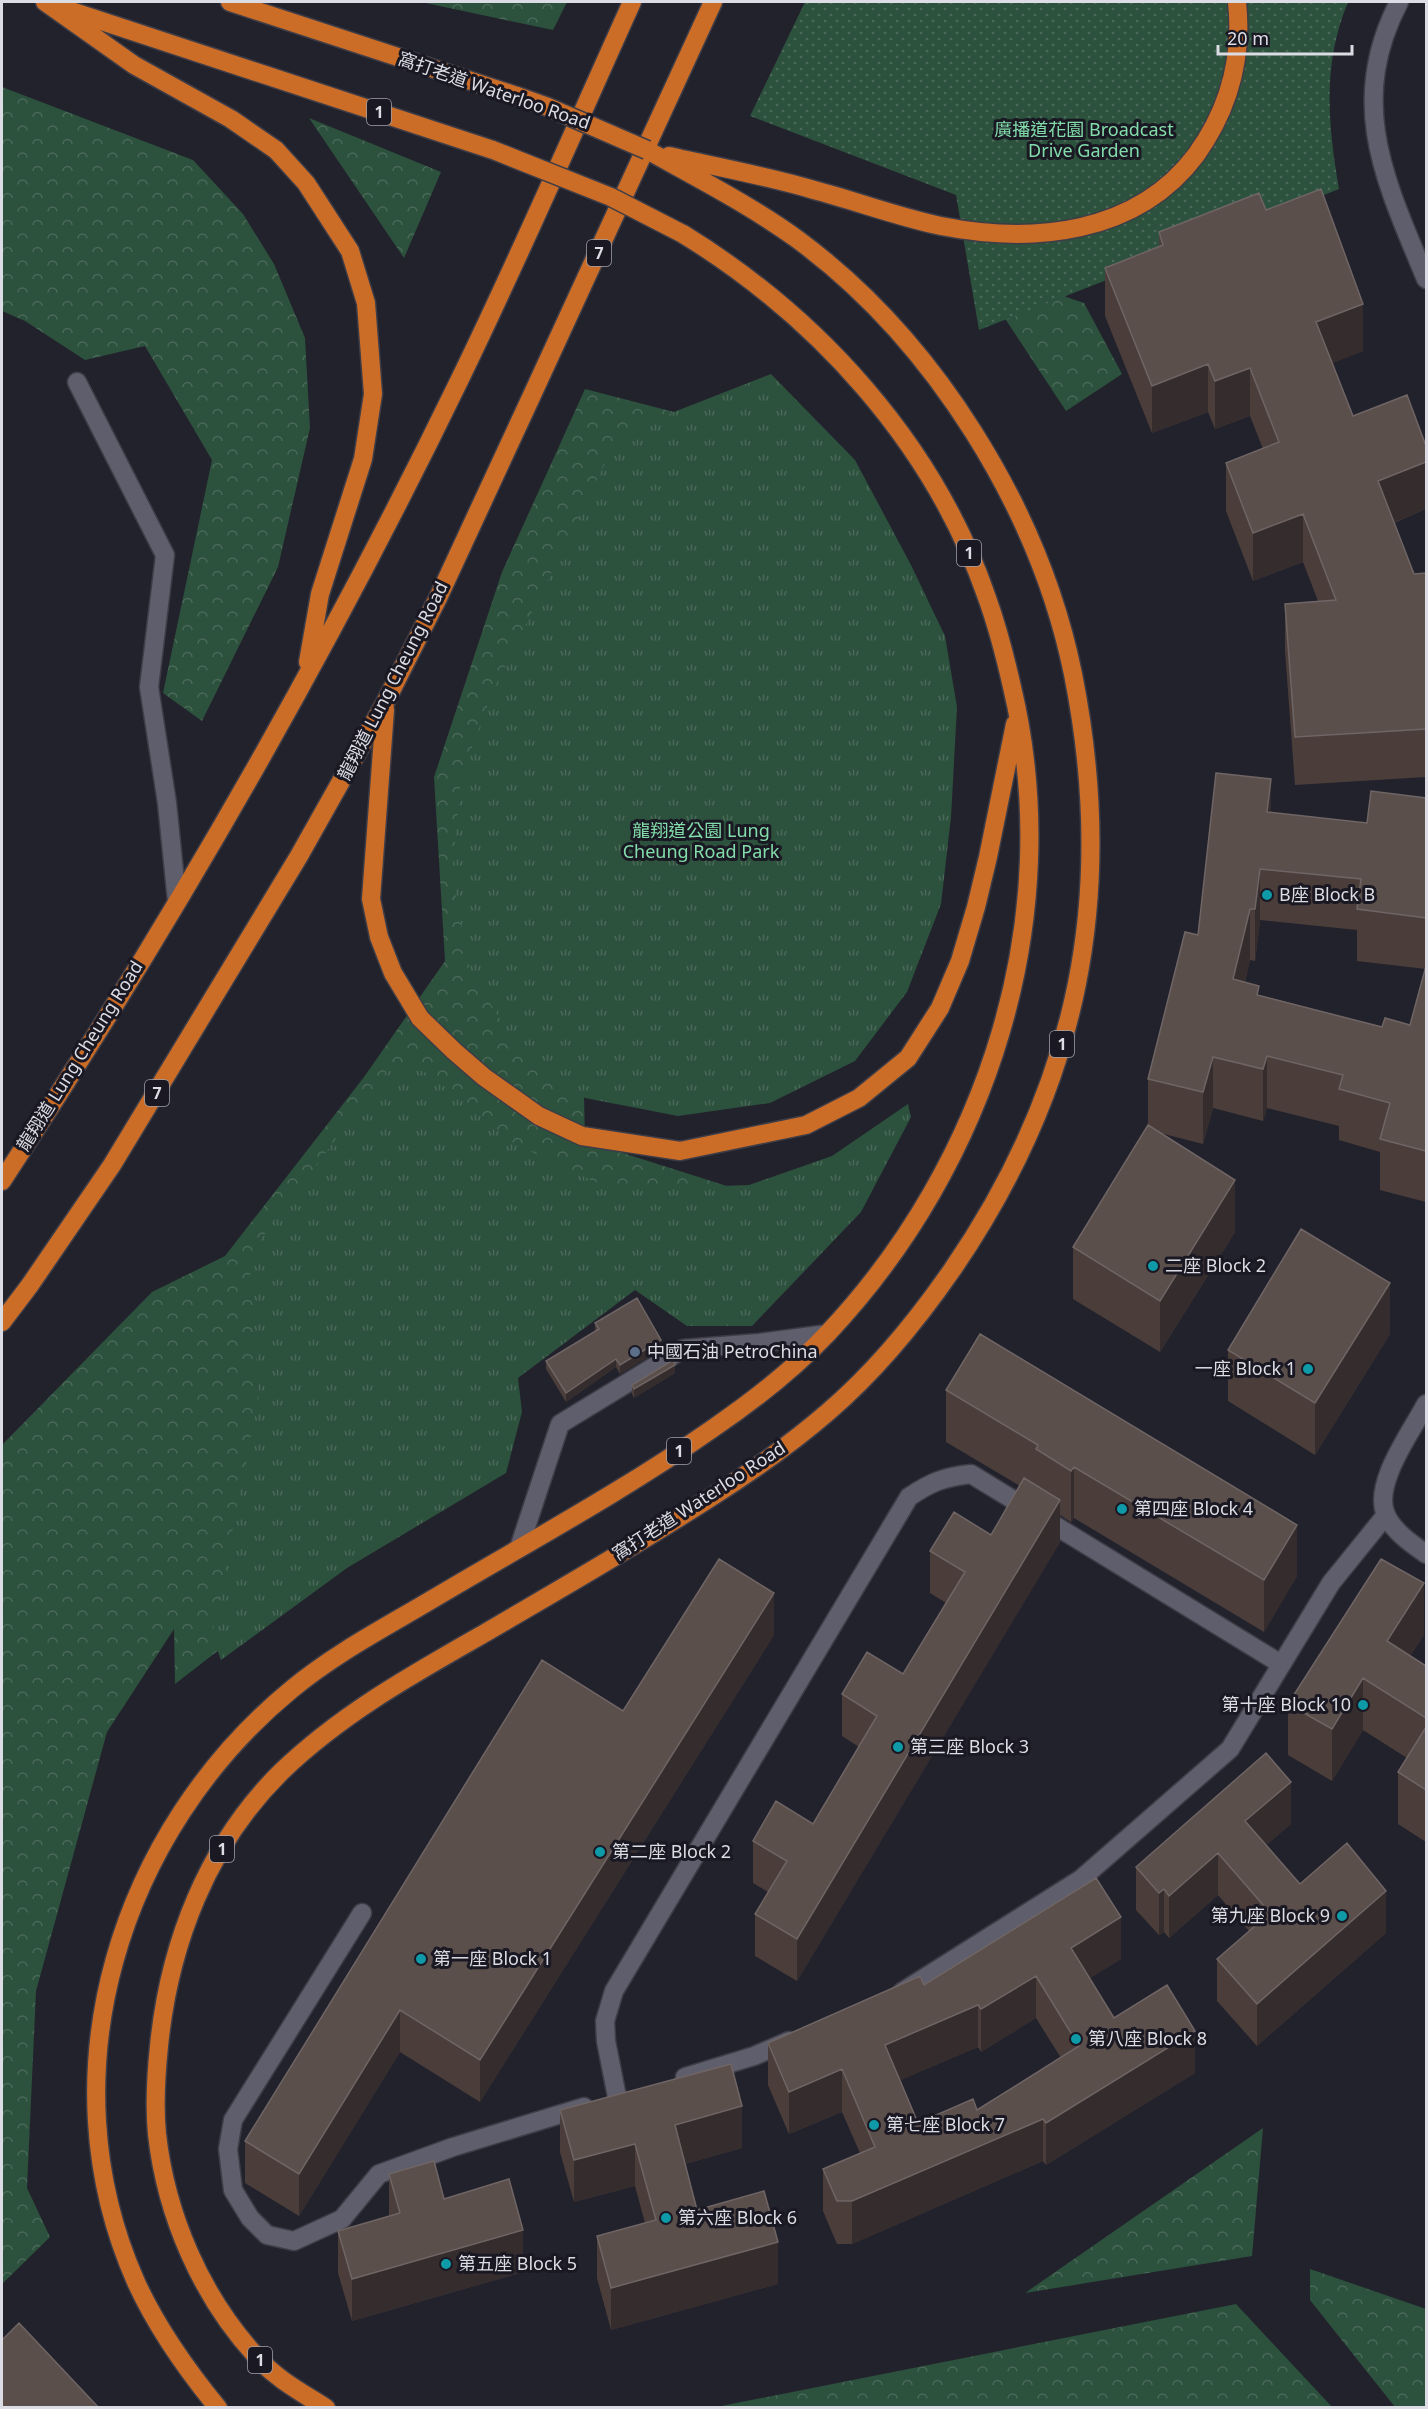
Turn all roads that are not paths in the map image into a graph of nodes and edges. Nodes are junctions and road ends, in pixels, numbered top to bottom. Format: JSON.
{"nodes":[{"id":1,"x":43,"y":2,"type":"edge"},
{"id":2,"x":230,"y":2,"type":"edge"},
{"id":3,"x":632,"y":2,"type":"edge"},
{"id":4,"x":713,"y":2,"type":"edge"},
{"id":5,"x":1237,"y":2,"type":"edge"},
{"id":6,"x":1399,"y":2,"type":"edge"},
{"id":7,"x":647,"y":150,"type":"junction"},
{"id":8,"x":1426,"y":279,"type":"edge"},
{"id":9,"x":77,"y":382,"type":"dead end"},
{"id":10,"x":305,"y":678,"type":"junction"},
{"id":11,"x":385,"y":703,"type":"junction"},
{"id":12,"x":1018,"y":710,"type":"junction"},
{"id":13,"x":177,"y":901,"type":"junction"},
{"id":14,"x":2,"y":1181,"type":"edge"},
{"id":15,"x":2,"y":1322,"type":"edge"},
{"id":16,"x":827,"y":1334,"type":"junction"},
{"id":17,"x":1426,"y":1404,"type":"edge"},
{"id":18,"x":1386,"y":1515,"type":"junction"},
{"id":19,"x":519,"y":1548,"type":"junction"},
{"id":20,"x":1426,"y":1554,"type":"edge"},
{"id":21,"x":1281,"y":1664,"type":"junction"},
{"id":22,"x":362,"y":1913,"type":"dead end"},
{"id":23,"x":888,"y":1998,"type":"edge"},
{"id":24,"x":806,"y":2034,"type":"edge"},
{"id":25,"x":663,"y":2083,"type":"edge"},
{"id":26,"x":218,"y":2408,"type":"edge"},
{"id":27,"x":326,"y":2408,"type":"edge"}],
"edges":[{"from":1,"to":10,"type":"highway"},
{"from":1,"to":12,"type":"highway","number":"1","bridge":true},
{"from":2,"to":7,"type":"highway","name":"窩打老道 Waterloo Road","number":"1","bridge":true},
{"from":3,"to":10,"type":"highway","name":"龍翔道 Lung Cheung Road"},
{"from":4,"to":11,"type":"highway","name":"龍翔道 Lung Cheung Road","number":"7"},
{"from":5,"to":7,"type":"highway"},
{"from":6,"to":8,"type":"street"},
{"from":7,"to":27,"type":"highway","name":"窩打老道 Waterloo Road","number":"1"},
{"from":9,"to":13,"type":"street"},
{"from":10,"to":13,"type":"highway","name":"龍翔道 Lung Cheung Road"},
{"from":11,"to":12,"type":"highway"},
{"from":11,"to":15,"type":"highway","name":"龍翔道 Lung Cheung Road","number":"7"},
{"from":12,"to":16,"type":"highway","number":"1"},
{"from":13,"to":14,"type":"highway","name":"龍翔道 Lung Cheung Road"},
{"from":16,"to":19,"type":"highway","number":"1"},
{"from":16,"to":19,"type":"street"},
{"from":17,"to":18,"type":"street"},
{"from":18,"to":20,"type":"street"},
{"from":18,"to":21,"type":"street"},
{"from":19,"to":26,"type":"highway","number":"1"},
{"from":21,"to":22,"type":"street"},
{"from":21,"to":23,"type":"street"},
{"from":24,"to":25,"type":"street"}]}
